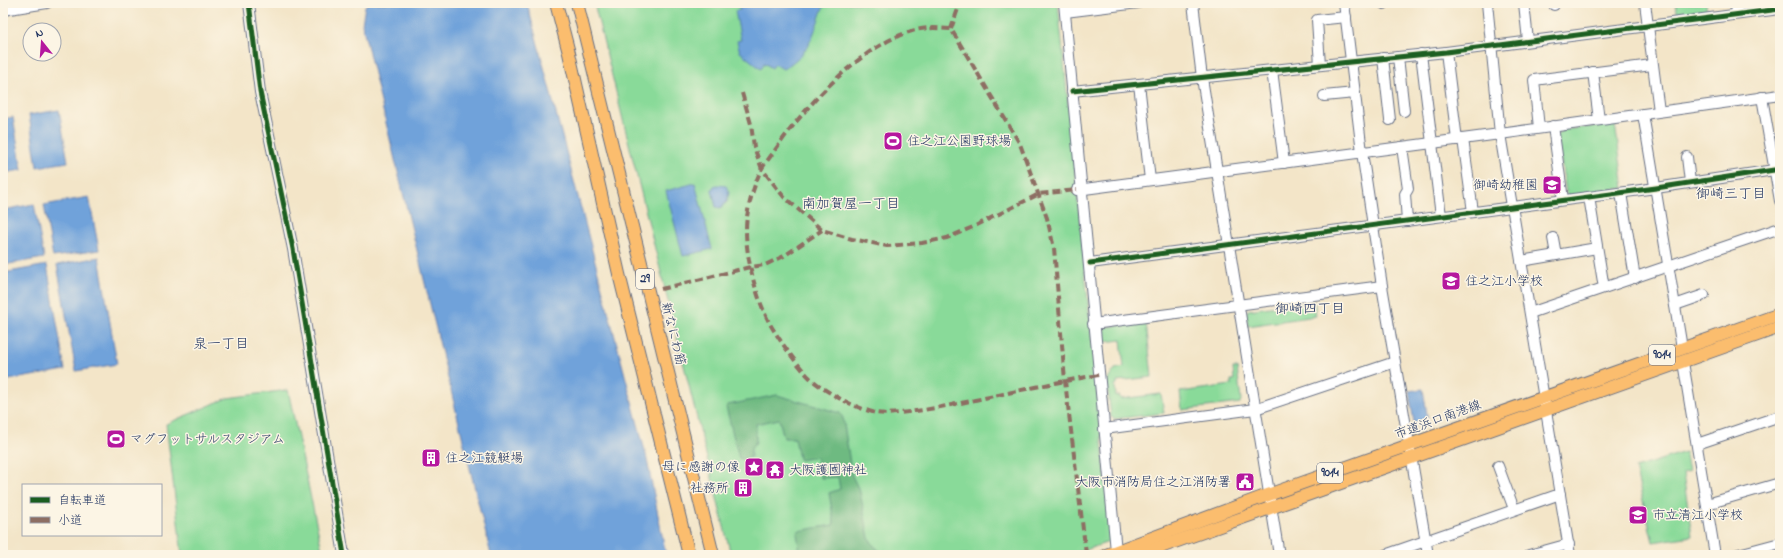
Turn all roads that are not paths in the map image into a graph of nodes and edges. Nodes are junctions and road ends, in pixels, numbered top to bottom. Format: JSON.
{"nodes":[{"id":1,"x":47,"y":3,"type":"edge"},
{"id":2,"x":250,"y":3,"type":"edge"},
{"id":3,"x":556,"y":3,"type":"edge"},
{"id":4,"x":577,"y":3,"type":"edge"},
{"id":5,"x":1138,"y":3,"type":"edge"},
{"id":6,"x":1193,"y":3,"type":"edge"},
{"id":7,"x":1344,"y":3,"type":"edge"},
{"id":8,"x":1487,"y":3,"type":"edge"},
{"id":9,"x":1524,"y":3,"type":"edge"},
{"id":10,"x":1645,"y":3,"type":"edge"},
{"id":11,"x":1736,"y":3,"type":"edge"},
{"id":12,"x":1064,"y":7,"type":"edge"},
{"id":13,"x":1774,"y":7,"type":"edge"},
{"id":14,"x":3,"y":10,"type":"edge"},
{"id":15,"x":1737,"y":14,"type":"junction"},
{"id":16,"x":1346,"y":17,"type":"junction"},
{"id":17,"x":1648,"y":26,"type":"junction"},
{"id":18,"x":1528,"y":41,"type":"junction"},
{"id":19,"x":1491,"y":45,"type":"junction"},
{"id":20,"x":1446,"y":52,"type":"junction"},
{"id":21,"x":1421,"y":54,"type":"junction"},
{"id":22,"x":1398,"y":57,"type":"junction"},
{"id":23,"x":1383,"y":58,"type":"junction"},
{"id":24,"x":1351,"y":62,"type":"junction"},
{"id":25,"x":1320,"y":65,"type":"junction"},
{"id":26,"x":1652,"y":65,"type":"junction"},
{"id":27,"x":1272,"y":70,"type":"junction"},
{"id":28,"x":1593,"y":72,"type":"junction"},
{"id":29,"x":1202,"y":78,"type":"junction"},
{"id":30,"x":1139,"y":84,"type":"junction"},
{"id":31,"x":1072,"y":90,"type":"junction"},
{"id":32,"x":1355,"y":93,"type":"junction"},
{"id":33,"x":1780,"y":95,"type":"edge"},
{"id":34,"x":1324,"y":96,"type":"dead end"},
{"id":35,"x":1762,"y":97,"type":"junction"},
{"id":36,"x":1388,"y":103,"type":"junction"},
{"id":37,"x":1659,"y":111,"type":"junction"},
{"id":38,"x":1643,"y":114,"type":"junction"},
{"id":39,"x":1390,"y":120,"type":"dead end"},
{"id":40,"x":1599,"y":120,"type":"junction"},
{"id":41,"x":1553,"y":126,"type":"junction"},
{"id":42,"x":1539,"y":128,"type":"junction"},
{"id":43,"x":1500,"y":134,"type":"junction"},
{"id":44,"x":1460,"y":139,"type":"junction"},
{"id":45,"x":1432,"y":143,"type":"junction"},
{"id":46,"x":1402,"y":147,"type":"junction"},
{"id":47,"x":1362,"y":152,"type":"junction"},
{"id":48,"x":1687,"y":157,"type":"dead end"},
{"id":49,"x":1284,"y":163,"type":"junction"},
{"id":50,"x":1774,"y":170,"type":"junction"},
{"id":51,"x":1216,"y":172,"type":"junction"},
{"id":52,"x":1150,"y":180,"type":"junction"},
{"id":53,"x":1690,"y":182,"type":"junction"},
{"id":54,"x":1656,"y":188,"type":"junction"},
{"id":55,"x":1079,"y":189,"type":"junction"},
{"id":56,"x":1621,"y":192,"type":"junction"},
{"id":57,"x":1589,"y":197,"type":"junction"},
{"id":58,"x":1563,"y":200,"type":"junction"},
{"id":59,"x":1780,"y":201,"type":"edge"},
{"id":60,"x":1512,"y":207,"type":"junction"},
{"id":61,"x":1473,"y":212,"type":"junction"},
{"id":62,"x":1441,"y":216,"type":"junction"},
{"id":63,"x":1407,"y":221,"type":"junction"},
{"id":64,"x":1373,"y":225,"type":"junction"},
{"id":65,"x":1780,"y":228,"type":"edge"},
{"id":66,"x":1553,"y":238,"type":"dead end"},
{"id":67,"x":1228,"y":244,"type":"junction"},
{"id":68,"x":1597,"y":248,"type":"junction"},
{"id":69,"x":1556,"y":255,"type":"junction"},
{"id":70,"x":1521,"y":261,"type":"junction"},
{"id":71,"x":1090,"y":263,"type":"junction"},
{"id":72,"x":1668,"y":267,"type":"junction"},
{"id":73,"x":1635,"y":278,"type":"junction"},
{"id":74,"x":1382,"y":286,"type":"junction"},
{"id":75,"x":1604,"y":288,"type":"junction"},
{"id":76,"x":1704,"y":295,"type":"dead end"},
{"id":77,"x":1238,"y":304,"type":"junction"},
{"id":78,"x":1675,"y":305,"type":"junction"},
{"id":79,"x":1530,"y":313,"type":"junction"},
{"id":80,"x":1780,"y":314,"type":"edge"},
{"id":81,"x":1094,"y":324,"type":"junction"},
{"id":82,"x":1780,"y":327,"type":"edge"},
{"id":83,"x":1682,"y":348,"type":"junction"},
{"id":84,"x":1395,"y":362,"type":"junction"},
{"id":85,"x":1683,"y":362,"type":"junction"},
{"id":86,"x":1545,"y":404,"type":"junction"},
{"id":87,"x":1255,"y":409,"type":"junction"},
{"id":88,"x":1780,"y":416,"type":"edge"},
{"id":89,"x":1104,"y":429,"type":"junction"},
{"id":90,"x":1697,"y":444,"type":"junction"},
{"id":91,"x":1410,"y":451,"type":"junction"},
{"id":92,"x":1498,"y":466,"type":"dead end"},
{"id":93,"x":1780,"y":483,"type":"edge"},
{"id":94,"x":1560,"y":494,"type":"junction"},
{"id":95,"x":1268,"y":495,"type":"junction"},
{"id":96,"x":1707,"y":504,"type":"junction"},
{"id":97,"x":1270,"y":508,"type":"junction"},
{"id":98,"x":1514,"y":509,"type":"junction"},
{"id":99,"x":1425,"y":541,"type":"junction"},
{"id":100,"x":1780,"y":543,"type":"edge"},
{"id":101,"x":1569,"y":544,"type":"junction"},
{"id":102,"x":1111,"y":553,"type":"edge"},
{"id":103,"x":344,"y":555,"type":"edge"},
{"id":104,"x":689,"y":555,"type":"edge"},
{"id":105,"x":713,"y":555,"type":"edge"},
{"id":106,"x":1138,"y":555,"type":"edge"},
{"id":107,"x":1279,"y":555,"type":"edge"},
{"id":108,"x":1385,"y":555,"type":"edge"},
{"id":109,"x":1428,"y":555,"type":"edge"},
{"id":110,"x":1529,"y":555,"type":"edge"},
{"id":111,"x":1570,"y":555,"type":"edge"},
{"id":112,"x":1715,"y":555,"type":"edge"},
{"id":113,"x":1735,"y":555,"type":"edge"}],
"edges":[{"from":1,"to":14,"type":"street"},
{"from":2,"to":103,"type":"street"},
{"from":3,"to":104,"type":"main road","number":"29"},
{"from":4,"to":105,"type":"main road","name":"新なにわ筋","number":"29"},
{"from":5,"to":12,"type":"street"},
{"from":6,"to":29,"type":"street"},
{"from":7,"to":16,"type":"street"},
{"from":8,"to":19,"type":"street"},
{"from":9,"to":18,"type":"street"},
{"from":10,"to":17,"type":"street"},
{"from":11,"to":15,"type":"street"},
{"from":12,"to":31,"type":"street"},
{"from":13,"to":15,"type":"street"},
{"from":15,"to":17,"type":"street"},
{"from":16,"to":24,"type":"street"},
{"from":16,"to":25,"type":"street"},
{"from":17,"to":18,"type":"street"},
{"from":17,"to":26,"type":"street"},
{"from":18,"to":19,"type":"street"},
{"from":19,"to":20,"type":"street"},
{"from":19,"to":43,"type":"street"},
{"from":20,"to":21,"type":"street"},
{"from":20,"to":44,"type":"street"},
{"from":21,"to":22,"type":"street"},
{"from":21,"to":45,"type":"street"},
{"from":22,"to":23,"type":"street"},
{"from":22,"to":36,"type":"street"},
{"from":23,"to":24,"type":"street"},
{"from":23,"to":36,"type":"street"},
{"from":24,"to":25,"type":"street"},
{"from":24,"to":32,"type":"street"},
{"from":25,"to":27,"type":"street"},
{"from":26,"to":28,"type":"street"},
{"from":26,"to":37,"type":"street"},
{"from":27,"to":29,"type":"street"},
{"from":27,"to":49,"type":"street"},
{"from":28,"to":40,"type":"street"},
{"from":28,"to":42,"type":"street"},
{"from":29,"to":30,"type":"street"},
{"from":29,"to":51,"type":"street"},
{"from":30,"to":31,"type":"street"},
{"from":30,"to":52,"type":"street"},
{"from":31,"to":55,"type":"street"},
{"from":32,"to":34,"type":"street"},
{"from":32,"to":47,"type":"street"},
{"from":33,"to":35,"type":"street"},
{"from":35,"to":37,"type":"street"},
{"from":35,"to":50,"type":"street"},
{"from":36,"to":39,"type":"street"},
{"from":37,"to":38,"type":"street"},
{"from":38,"to":40,"type":"street"},
{"from":38,"to":54,"type":"street"},
{"from":40,"to":41,"type":"street"},
{"from":41,"to":42,"type":"street"},
{"from":41,"to":58,"type":"street"},
{"from":42,"to":43,"type":"street"},
{"from":43,"to":44,"type":"street"},
{"from":43,"to":60,"type":"street"},
{"from":44,"to":45,"type":"street"},
{"from":44,"to":61,"type":"street"},
{"from":45,"to":46,"type":"street"},
{"from":45,"to":62,"type":"street"},
{"from":46,"to":47,"type":"street"},
{"from":46,"to":63,"type":"street"},
{"from":47,"to":49,"type":"street"},
{"from":47,"to":64,"type":"street"},
{"from":48,"to":53,"type":"street"},
{"from":49,"to":51,"type":"street"},
{"from":50,"to":53,"type":"street"},
{"from":50,"to":59,"type":"street"},
{"from":51,"to":52,"type":"street"},
{"from":51,"to":67,"type":"street"},
{"from":52,"to":55,"type":"street"},
{"from":53,"to":54,"type":"street"},
{"from":54,"to":56,"type":"street"},
{"from":54,"to":72,"type":"street"},
{"from":55,"to":71,"type":"street"},
{"from":56,"to":57,"type":"street"},
{"from":56,"to":73,"type":"street"},
{"from":57,"to":58,"type":"street"},
{"from":57,"to":68,"type":"street"},
{"from":58,"to":60,"type":"street"},
{"from":60,"to":61,"type":"street"},
{"from":60,"to":70,"type":"street"},
{"from":61,"to":62,"type":"street"},
{"from":62,"to":63,"type":"street"},
{"from":63,"to":64,"type":"street"},
{"from":64,"to":67,"type":"street"},
{"from":64,"to":74,"type":"street"},
{"from":65,"to":72,"type":"street"},
{"from":66,"to":69,"type":"street"},
{"from":67,"to":71,"type":"street"},
{"from":67,"to":77,"type":"street"},
{"from":68,"to":69,"type":"street"},
{"from":68,"to":75,"type":"street"},
{"from":69,"to":70,"type":"street"},
{"from":70,"to":79,"type":"street"},
{"from":71,"to":81,"type":"street"},
{"from":72,"to":73,"type":"street"},
{"from":72,"to":78,"type":"street"},
{"from":73,"to":75,"type":"street"},
{"from":74,"to":77,"type":"street"},
{"from":74,"to":84,"type":"street"},
{"from":75,"to":79,"type":"street"},
{"from":76,"to":78,"type":"street"},
{"from":77,"to":81,"type":"street"},
{"from":77,"to":87,"type":"street"},
{"from":78,"to":83,"type":"street"},
{"from":79,"to":86,"type":"street"},
{"from":80,"to":83,"type":"main road","name":"市道浜口南港線","number":"9014"},
{"from":81,"to":89,"type":"street"},
{"from":82,"to":85,"type":"main road","name":"市道浜口南港線","number":"9014"},
{"from":83,"to":86,"type":"main road","name":"市道浜口南港線","number":"9014"},
{"from":84,"to":87,"type":"street"},
{"from":84,"to":91,"type":"street"},
{"from":85,"to":86,"type":"main road","name":"市道浜口南港線","number":"9014"},
{"from":85,"to":90,"type":"street"},
{"from":86,"to":91,"type":"main road","name":"市道浜口南港線","number":"9014"},
{"from":86,"to":94,"type":"street"},
{"from":87,"to":89,"type":"street"},
{"from":87,"to":95,"type":"street"},
{"from":88,"to":90,"type":"street"},
{"from":89,"to":102,"type":"street"},
{"from":90,"to":96,"type":"street"},
{"from":91,"to":95,"type":"main road","name":"市道浜口南港線","number":"9014"},
{"from":91,"to":97,"type":"main road","name":"市道浜口南港線","number":"9014"},
{"from":91,"to":99,"type":"street"},
{"from":92,"to":98,"type":"street"},
{"from":93,"to":96,"type":"street"},
{"from":94,"to":98,"type":"street"},
{"from":94,"to":101,"type":"street"},
{"from":95,"to":97,"type":"street"},
{"from":95,"to":102,"type":"main road","name":"市道浜口南港線","number":"9014"},
{"from":96,"to":112,"type":"street"},
{"from":97,"to":106,"type":"main road","name":"市道浜口南港線","number":"9014"},
{"from":97,"to":107,"type":"street"},
{"from":98,"to":99,"type":"street"},
{"from":99,"to":108,"type":"street"},
{"from":99,"to":109,"type":"street"},
{"from":100,"to":113,"type":"street"},
{"from":101,"to":110,"type":"street"},
{"from":101,"to":111,"type":"street"}]}
